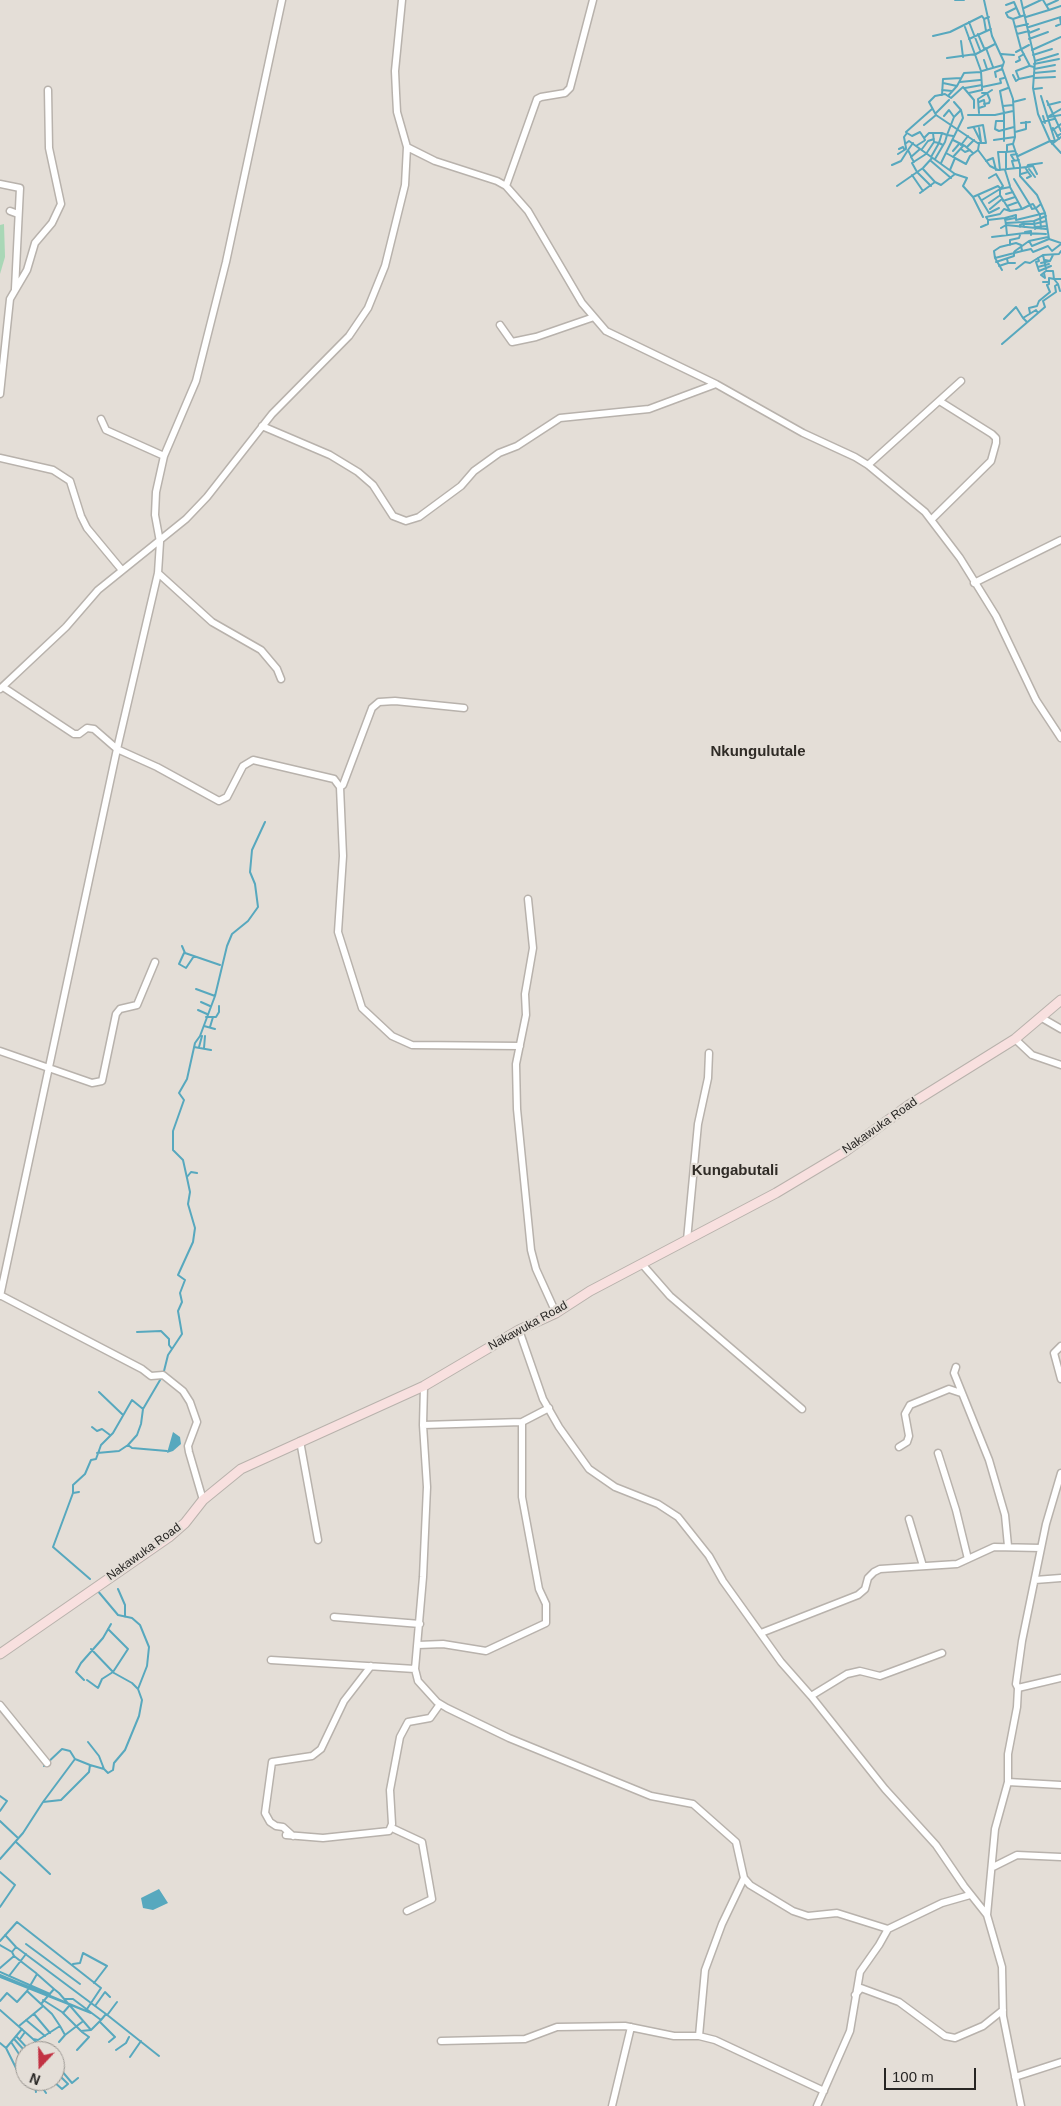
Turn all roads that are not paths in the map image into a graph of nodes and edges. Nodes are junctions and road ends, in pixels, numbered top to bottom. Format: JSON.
{"nodes":[{"id":1,"x":282,"y":0,"type":"edge"},
{"id":2,"x":402,"y":0,"type":"edge"},
{"id":3,"x":593,"y":0,"type":"edge"},
{"id":4,"x":48,"y":90,"type":"dead end"},
{"id":5,"x":407,"y":147,"type":"junction"},
{"id":6,"x":0,"y":184,"type":"edge"},
{"id":7,"x":506,"y":186,"type":"junction"},
{"id":8,"x":10,"y":211,"type":"dead end"},
{"id":9,"x":18,"y":214,"type":"junction"},
{"id":10,"x":15,"y":291,"type":"junction"},
{"id":11,"x":594,"y":318,"type":"junction"},
{"id":12,"x":500,"y":325,"type":"dead end"},
{"id":13,"x":961,"y":381,"type":"dead end"},
{"id":14,"x":1,"y":382,"type":"edge"},
{"id":15,"x":716,"y":384,"type":"junction"},
{"id":16,"x":0,"y":394,"type":"edge"},
{"id":17,"x":940,"y":402,"type":"junction"},
{"id":18,"x":101,"y":420,"type":"dead end"},
{"id":19,"x":262,"y":426,"type":"junction"},
{"id":20,"x":164,"y":456,"type":"junction"},
{"id":21,"x":0,"y":458,"type":"edge"},
{"id":22,"x":868,"y":465,"type":"junction"},
{"id":23,"x":932,"y":519,"type":"junction"},
{"id":24,"x":1061,"y":540,"type":"edge"},
{"id":25,"x":160,"y":542,"type":"junction"},
{"id":26,"x":121,"y":569,"type":"junction"},
{"id":27,"x":158,"y":573,"type":"junction"},
{"id":28,"x":974,"y":582,"type":"junction"},
{"id":29,"x":281,"y":679,"type":"dead end"},
{"id":30,"x":1,"y":688,"type":"edge"},
{"id":31,"x":464,"y":708,"type":"dead end"},
{"id":32,"x":1061,"y":738,"type":"edge"},
{"id":33,"x":116,"y":749,"type":"junction"},
{"id":34,"x":340,"y":786,"type":"junction"},
{"id":35,"x":528,"y":899,"type":"dead end"},
{"id":36,"x":156,"y":962,"type":"dead end"},
{"id":37,"x":1061,"y":1000,"type":"edge"},
{"id":38,"x":1042,"y":1018,"type":"junction"},
{"id":39,"x":1061,"y":1029,"type":"edge"},
{"id":40,"x":1015,"y":1039,"type":"junction"},
{"id":41,"x":520,"y":1046,"type":"junction"},
{"id":42,"x":0,"y":1051,"type":"edge"},
{"id":43,"x":708,"y":1054,"type":"dead end"},
{"id":44,"x":1061,"y":1065,"type":"edge"},
{"id":45,"x":50,"y":1068,"type":"junction"},
{"id":46,"x":687,"y":1240,"type":"junction"},
{"id":47,"x":642,"y":1264,"type":"junction"},
{"id":48,"x":0,"y":1295,"type":"edge"},
{"id":49,"x":556,"y":1313,"type":"junction"},
{"id":50,"x":519,"y":1330,"type":"junction"},
{"id":51,"x":1061,"y":1346,"type":"edge"},
{"id":52,"x":956,"y":1367,"type":"dead end"},
{"id":53,"x":1061,"y":1379,"type":"edge"},
{"id":54,"x":424,"y":1386,"type":"junction"},
{"id":55,"x":962,"y":1393,"type":"junction"},
{"id":56,"x":549,"y":1408,"type":"junction"},
{"id":57,"x":802,"y":1409,"type":"dead end"},
{"id":58,"x":522,"y":1422,"type":"junction"},
{"id":59,"x":423,"y":1425,"type":"junction"},
{"id":60,"x":300,"y":1441,"type":"junction"},
{"id":61,"x":899,"y":1447,"type":"dead end"},
{"id":62,"x":938,"y":1453,"type":"dead end"},
{"id":63,"x":1061,"y":1473,"type":"edge"},
{"id":64,"x":203,"y":1500,"type":"junction"},
{"id":65,"x":909,"y":1519,"type":"dead end"},
{"id":66,"x":318,"y":1540,"type":"dead end"},
{"id":67,"x":1008,"y":1546,"type":"junction"},
{"id":68,"x":1040,"y":1548,"type":"junction"},
{"id":69,"x":968,"y":1559,"type":"junction"},
{"id":70,"x":924,"y":1566,"type":"junction"},
{"id":71,"x":1061,"y":1578,"type":"edge"},
{"id":72,"x":1035,"y":1580,"type":"junction"},
{"id":73,"x":334,"y":1617,"type":"dead end"},
{"id":74,"x":420,"y":1624,"type":"junction"},
{"id":75,"x":761,"y":1633,"type":"junction"},
{"id":76,"x":418,"y":1645,"type":"junction"},
{"id":77,"x":942,"y":1652,"type":"dead end"},
{"id":78,"x":0,"y":1654,"type":"edge"},
{"id":79,"x":271,"y":1660,"type":"dead end"},
{"id":80,"x":371,"y":1666,"type":"junction"},
{"id":81,"x":415,"y":1669,"type":"junction"},
{"id":82,"x":1061,"y":1678,"type":"edge"},
{"id":83,"x":1018,"y":1688,"type":"junction"},
{"id":84,"x":811,"y":1696,"type":"junction"},
{"id":85,"x":0,"y":1704,"type":"edge"},
{"id":86,"x":440,"y":1704,"type":"junction"},
{"id":87,"x":47,"y":1763,"type":"dead end"},
{"id":88,"x":1008,"y":1782,"type":"junction"},
{"id":89,"x":1061,"y":1785,"type":"edge"},
{"id":90,"x":392,"y":1828,"type":"junction"},
{"id":91,"x":1061,"y":1857,"type":"edge"},
{"id":92,"x":993,"y":1867,"type":"junction"},
{"id":93,"x":744,"y":1878,"type":"junction"},
{"id":94,"x":970,"y":1895,"type":"junction"},
{"id":95,"x":990,"y":1897,"type":"junction"},
{"id":96,"x":978,"y":1902,"type":"junction"},
{"id":97,"x":407,"y":1911,"type":"dead end"},
{"id":98,"x":987,"y":1915,"type":"junction"},
{"id":99,"x":888,"y":1929,"type":"junction"},
{"id":100,"x":855,"y":1996,"type":"junction"},
{"id":101,"x":1003,"y":2010,"type":"junction"},
{"id":102,"x":631,"y":2027,"type":"junction"},
{"id":103,"x":699,"y":2036,"type":"junction"},
{"id":104,"x":441,"y":2042,"type":"dead end"},
{"id":105,"x":1061,"y":2062,"type":"edge"},
{"id":106,"x":1015,"y":2076,"type":"junction"},
{"id":107,"x":824,"y":2091,"type":"junction"},
{"id":108,"x":612,"y":2106,"type":"edge"},
{"id":109,"x":817,"y":2106,"type":"edge"},
{"id":110,"x":1021,"y":2106,"type":"edge"}],
"edges":[{"from":1,"to":20,"type":"street"},
{"from":2,"to":5,"type":"street"},
{"from":3,"to":7,"type":"street"},
{"from":4,"to":10,"type":"street"},
{"from":5,"to":7,"type":"street"},
{"from":5,"to":19,"type":"street"},
{"from":6,"to":9,"type":"street"},
{"from":7,"to":11,"type":"street"},
{"from":8,"to":9,"type":"street"},
{"from":9,"to":10,"type":"street"},
{"from":10,"to":14,"type":"street"},
{"from":11,"to":12,"type":"street"},
{"from":11,"to":15,"type":"street"},
{"from":13,"to":17,"type":"street"},
{"from":14,"to":16,"type":"street"},
{"from":15,"to":19,"type":"street"},
{"from":15,"to":22,"type":"street"},
{"from":17,"to":22,"type":"street"},
{"from":17,"to":23,"type":"street"},
{"from":18,"to":20,"type":"street"},
{"from":19,"to":25,"type":"street"},
{"from":20,"to":25,"type":"street"},
{"from":21,"to":26,"type":"street"},
{"from":22,"to":23,"type":"street"},
{"from":23,"to":28,"type":"street"},
{"from":24,"to":28,"type":"street"},
{"from":25,"to":26,"type":"street"},
{"from":25,"to":27,"type":"street"},
{"from":26,"to":30,"type":"street"},
{"from":27,"to":29,"type":"street"},
{"from":27,"to":33,"type":"street"},
{"from":28,"to":32,"type":"street"},
{"from":30,"to":33,"type":"street"},
{"from":31,"to":34,"type":"street"},
{"from":33,"to":34,"type":"street"},
{"from":33,"to":45,"type":"street"},
{"from":34,"to":41,"type":"street"},
{"from":35,"to":41,"type":"street"},
{"from":36,"to":45,"type":"street"},
{"from":37,"to":38,"type":"main road","name":"Nakawuka Road"},
{"from":38,"to":39,"type":"street"},
{"from":38,"to":40,"type":"main road","name":"Nakawuka Road"},
{"from":40,"to":44,"type":"street"},
{"from":40,"to":46,"type":"main road","name":"Nakawuka Road"},
{"from":41,"to":49,"type":"street"},
{"from":42,"to":45,"type":"street"},
{"from":43,"to":46,"type":"street"},
{"from":45,"to":48,"type":"street"},
{"from":46,"to":47,"type":"main road","name":"Nakawuka Road"},
{"from":47,"to":49,"type":"main road","name":"Nakawuka Road"},
{"from":47,"to":57,"type":"street"},
{"from":48,"to":64,"type":"street"},
{"from":49,"to":50,"type":"main road","name":"Nakawuka Road"},
{"from":50,"to":54,"type":"main road","name":"Nakawuka Road"},
{"from":50,"to":56,"type":"street"},
{"from":51,"to":53,"type":"street"},
{"from":52,"to":55,"type":"street"},
{"from":54,"to":59,"type":"street"},
{"from":54,"to":60,"type":"main road","name":"Nakawuka Road"},
{"from":55,"to":61,"type":"street"},
{"from":55,"to":67,"type":"street"},
{"from":56,"to":58,"type":"street"},
{"from":56,"to":75,"type":"street"},
{"from":58,"to":59,"type":"street"},
{"from":58,"to":76,"type":"street"},
{"from":59,"to":74,"type":"street"},
{"from":60,"to":64,"type":"main road","name":"Nakawuka Road"},
{"from":60,"to":66,"type":"street"},
{"from":62,"to":69,"type":"street"},
{"from":63,"to":68,"type":"street"},
{"from":64,"to":78,"type":"main road","name":"Nakawuka Road"},
{"from":65,"to":70,"type":"street"},
{"from":67,"to":68,"type":"street"},
{"from":67,"to":69,"type":"street"},
{"from":68,"to":72,"type":"street"},
{"from":69,"to":70,"type":"street"},
{"from":70,"to":75,"type":"street"},
{"from":71,"to":72,"type":"street"},
{"from":72,"to":83,"type":"street"},
{"from":73,"to":74,"type":"street"},
{"from":74,"to":76,"type":"street"},
{"from":75,"to":84,"type":"street"},
{"from":76,"to":81,"type":"street"},
{"from":77,"to":84,"type":"street"},
{"from":79,"to":80,"type":"street"},
{"from":80,"to":81,"type":"street"},
{"from":80,"to":90,"type":"street"},
{"from":81,"to":86,"type":"street"},
{"from":82,"to":83,"type":"street"},
{"from":83,"to":88,"type":"street"},
{"from":84,"to":94,"type":"street"},
{"from":85,"to":87,"type":"street"},
{"from":86,"to":90,"type":"street"},
{"from":86,"to":93,"type":"street"},
{"from":88,"to":89,"type":"street"},
{"from":88,"to":92,"type":"street"},
{"from":90,"to":97,"type":"street"},
{"from":91,"to":92,"type":"street"},
{"from":92,"to":95,"type":"street"},
{"from":93,"to":99,"type":"street"},
{"from":93,"to":103,"type":"street"},
{"from":94,"to":96,"type":"street"},
{"from":94,"to":99,"type":"street"},
{"from":95,"to":96,"type":"street"},
{"from":95,"to":98,"type":"street"},
{"from":96,"to":98,"type":"street"},
{"from":98,"to":101,"type":"street"},
{"from":99,"to":100,"type":"street"},
{"from":100,"to":101,"type":"street"},
{"from":100,"to":107,"type":"street"},
{"from":101,"to":106,"type":"street"},
{"from":102,"to":103,"type":"street"},
{"from":102,"to":104,"type":"street"},
{"from":102,"to":108,"type":"street"},
{"from":103,"to":107,"type":"street"},
{"from":105,"to":106,"type":"street"},
{"from":106,"to":110,"type":"street"},
{"from":107,"to":109,"type":"street"}]}
